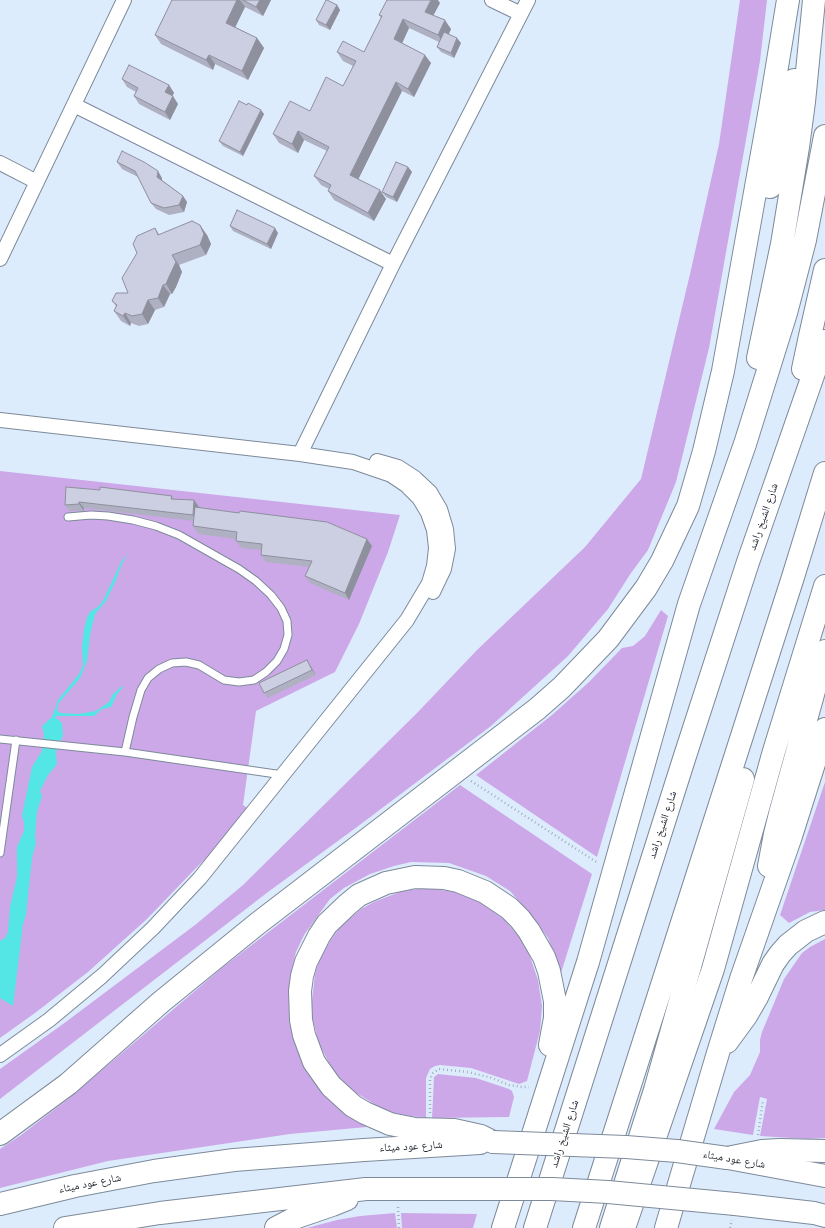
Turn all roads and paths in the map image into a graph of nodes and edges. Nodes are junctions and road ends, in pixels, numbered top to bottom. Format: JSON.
{"nodes":[{"id":1,"x":124,"y":0,"type":"edge"},
{"id":2,"x":492,"y":0,"type":"edge"},
{"id":3,"x":528,"y":0,"type":"edge"},
{"id":4,"x":788,"y":0,"type":"edge"},
{"id":5,"x":810,"y":0,"type":"edge"},
{"id":6,"x":814,"y":0,"type":"edge"},
{"id":7,"x":520,"y":14,"type":"junction"},
{"id":8,"x":74,"y":105,"type":"junction"},
{"id":9,"x":825,"y":136,"type":"edge"},
{"id":10,"x":0,"y":163,"type":"edge"},
{"id":11,"x":37,"y":182,"type":"junction"},
{"id":12,"x":0,"y":259,"type":"edge"},
{"id":13,"x":393,"y":264,"type":"junction"},
{"id":14,"x":825,"y":270,"type":"edge"},
{"id":15,"x":825,"y":341,"type":"edge"},
{"id":16,"x":723,"y":372,"type":"junction"},
{"id":17,"x":0,"y":420,"type":"edge"},
{"id":18,"x":796,"y":424,"type":"junction"},
{"id":19,"x":300,"y":454,"type":"junction"},
{"id":20,"x":825,"y":473,"type":"edge"},
{"id":21,"x":68,"y":517,"type":"dead end"},
{"id":22,"x":702,"y":566,"type":"junction"},
{"id":23,"x":825,"y":586,"type":"edge"},
{"id":24,"x":825,"y":651,"type":"edge"},
{"id":25,"x":756,"y":693,"type":"junction"},
{"id":26,"x":825,"y":728,"type":"edge"},
{"id":27,"x":0,"y":739,"type":"edge"},
{"id":28,"x":16,"y":740,"type":"junction"},
{"id":29,"x":125,"y":752,"type":"junction"},
{"id":30,"x":457,"y":772,"type":"junction"},
{"id":31,"x":283,"y":775,"type":"junction"},
{"id":32,"x":0,"y":853,"type":"edge"},
{"id":33,"x":603,"y":866,"type":"dead end"},
{"id":34,"x":766,"y":905,"type":"junction"},
{"id":35,"x":825,"y":922,"type":"edge"},
{"id":36,"x":718,"y":1053,"type":"junction"},
{"id":37,"x":0,"y":1055,"type":"edge"},
{"id":38,"x":68,"y":1084,"type":"junction"},
{"id":39,"x":538,"y":1085,"type":"junction"},
{"id":40,"x":763,"y":1100,"type":"dead end"},
{"id":41,"x":430,"y":1118,"type":"dead end"},
{"id":42,"x":0,"y":1119,"type":"edge"},
{"id":43,"x":0,"y":1134,"type":"edge"},
{"id":44,"x":758,"y":1136,"type":"dead end"},
{"id":45,"x":532,"y":1138,"type":"junction"},
{"id":46,"x":493,"y":1142,"type":"junction"},
{"id":47,"x":825,"y":1151,"type":"edge"},
{"id":48,"x":727,"y":1158,"type":"junction"},
{"id":49,"x":825,"y":1176,"type":"edge"},
{"id":50,"x":366,"y":1189,"type":"junction"},
{"id":51,"x":0,"y":1204,"type":"edge"},
{"id":52,"x":398,"y":1213,"type":"dead end"},
{"id":53,"x":821,"y":1216,"type":"edge"},
{"id":54,"x":65,"y":1228,"type":"edge"},
{"id":55,"x":276,"y":1228,"type":"edge"},
{"id":56,"x":399,"y":1228,"type":"edge"},
{"id":57,"x":503,"y":1228,"type":"edge"},
{"id":58,"x":535,"y":1228,"type":"edge"},
{"id":59,"x":584,"y":1228,"type":"edge"},
{"id":60,"x":611,"y":1228,"type":"edge"},
{"id":61,"x":624,"y":1228,"type":"edge"},
{"id":62,"x":666,"y":1228,"type":"edge"}],
"edges":[{"from":1,"to":8,"type":"street"},
{"from":2,"to":7,"type":"street"},
{"from":3,"to":7,"type":"street"},
{"from":4,"to":16,"type":"main road"},
{"from":5,"to":16,"type":"main road"},
{"from":6,"to":22,"type":"main road"},
{"from":7,"to":13,"type":"street"},
{"from":8,"to":11,"type":"street"},
{"from":8,"to":13,"type":"street"},
{"from":9,"to":22,"type":"main road"},
{"from":10,"to":11,"type":"street"},
{"from":11,"to":12,"type":"street"},
{"from":13,"to":19,"type":"street"},
{"from":14,"to":18,"type":"main road"},
{"from":15,"to":18,"type":"main road"},
{"from":16,"to":30,"type":"main road"},
{"from":17,"to":19,"type":"street"},
{"from":18,"to":58,"type":"main road","name":"شارع الشيخ راشد"},
{"from":19,"to":31,"type":"street"},
{"from":20,"to":25,"type":"main road"},
{"from":21,"to":29,"type":"lane"},
{"from":22,"to":45,"type":"main road"},
{"from":23,"to":61,"type":"main road"},
{"from":24,"to":34,"type":"main road"},
{"from":25,"to":59,"type":"main road"},
{"from":25,"to":60,"type":"main road"},
{"from":26,"to":34,"type":"main road"},
{"from":27,"to":28,"type":"lane"},
{"from":28,"to":29,"type":"lane"},
{"from":28,"to":32,"type":"lane"},
{"from":29,"to":31,"type":"lane"},
{"from":30,"to":33,"type":"path"},
{"from":30,"to":38,"type":"main road"},
{"from":31,"to":37,"type":"street"},
{"from":34,"to":36,"type":"main road"},
{"from":35,"to":36,"type":"main road"},
{"from":36,"to":62,"type":"main road"},
{"from":38,"to":42,"type":"main road"},
{"from":38,"to":43,"type":"main road"},
{"from":39,"to":41,"type":"path"},
{"from":39,"to":45,"type":"main road"},
{"from":39,"to":46,"type":"main road"},
{"from":40,"to":44,"type":"path"},
{"from":45,"to":57,"type":"main road"},
{"from":46,"to":48,"type":"main road","name":"شارع عود ميثاء","bridge":true},
{"from":46,"to":51,"type":"main road","name":"شارع عود ميثاء"},
{"from":47,"to":48,"type":"main road"},
{"from":48,"to":49,"type":"main road","name":"شارع عود ميثاء"},
{"from":50,"to":53,"type":"main road","bridge":true},
{"from":50,"to":54,"type":"main road"},
{"from":50,"to":55,"type":"main road"},
{"from":52,"to":56,"type":"path"}]}
